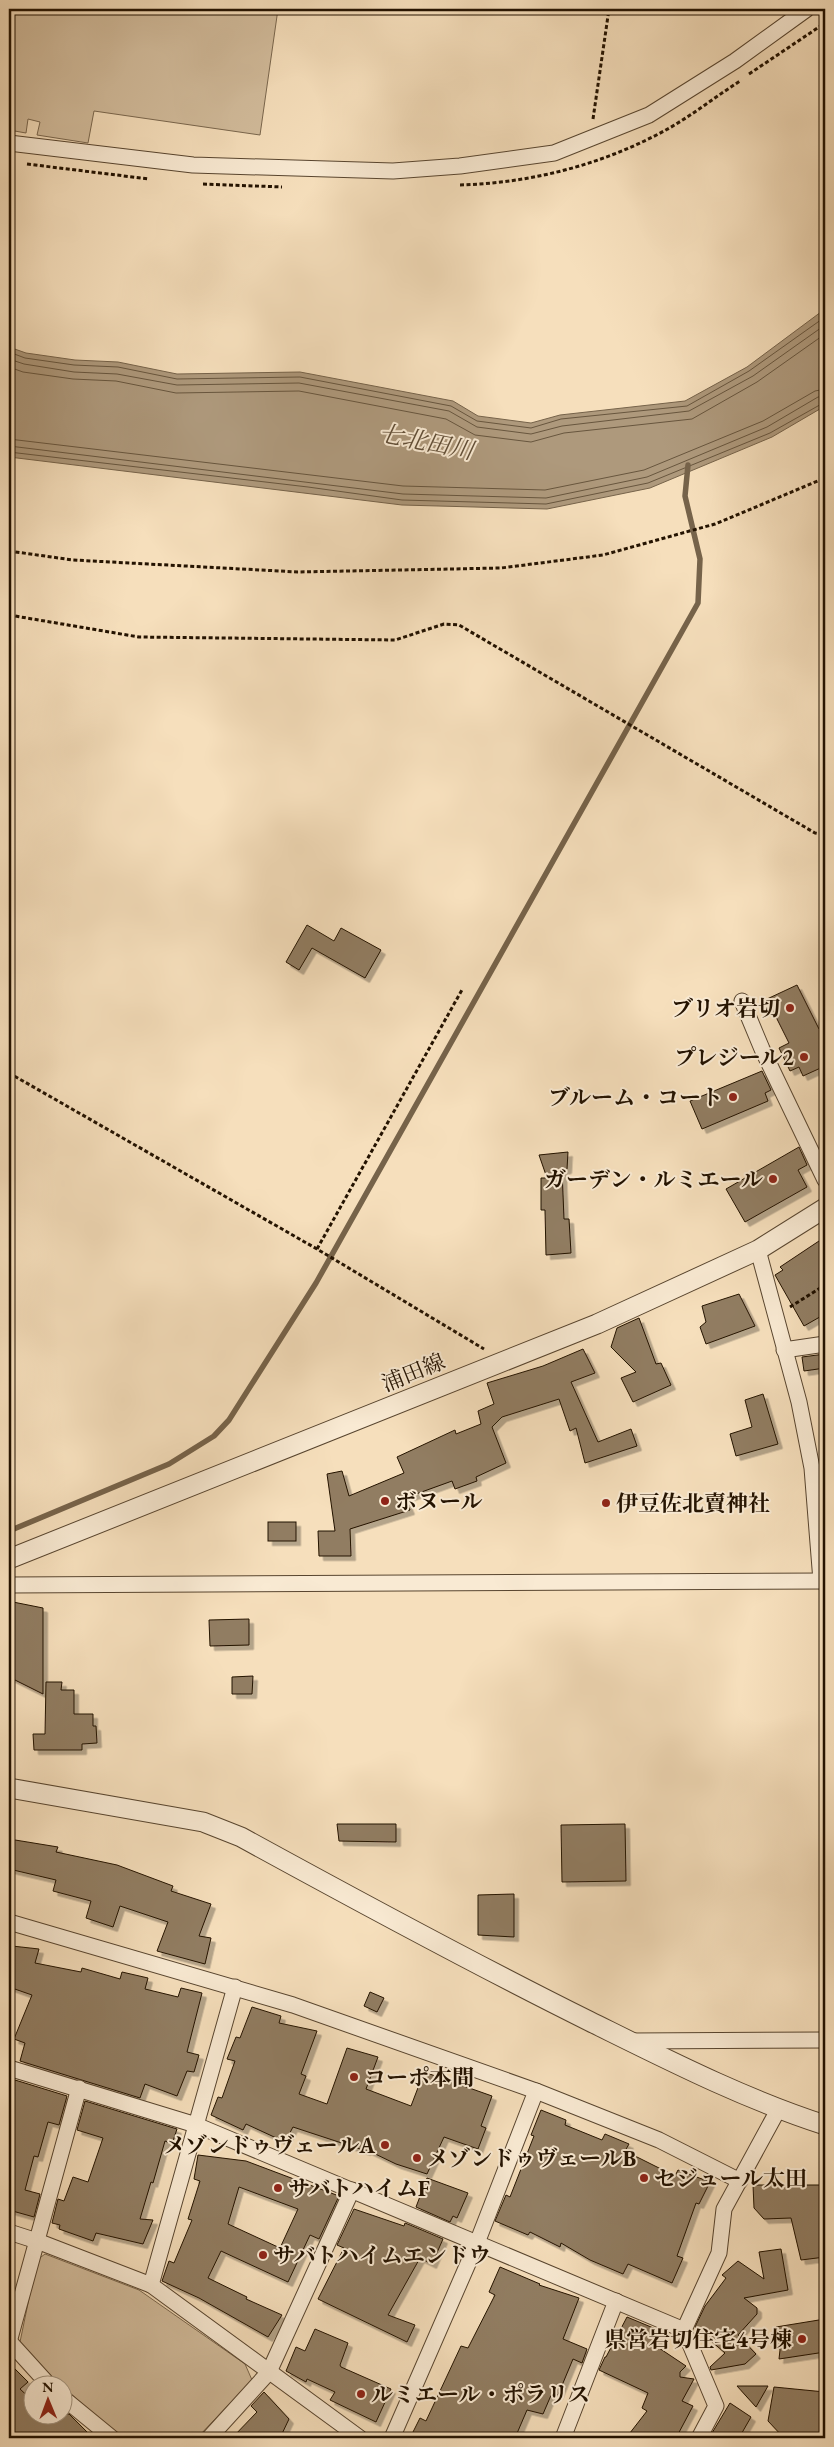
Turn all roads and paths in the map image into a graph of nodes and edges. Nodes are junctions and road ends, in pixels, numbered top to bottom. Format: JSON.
{"nodes":[{"id":1,"x":609,"y":9,"type":"edge"},
{"id":2,"x":807,"y":9,"type":"edge"},
{"id":3,"x":596,"y":136,"type":"junction"},
{"id":4,"x":9,"y":143,"type":"edge"},
{"id":5,"x":825,"y":478,"type":"edge"},
{"id":6,"x":9,"y":551,"type":"edge"},
{"id":7,"x":9,"y":616,"type":"edge"},
{"id":8,"x":825,"y":835,"type":"edge"},
{"id":9,"x":463,"y":988,"type":"dead end"},
{"id":10,"x":742,"y":1002,"type":"dead end"},
{"id":11,"x":9,"y":1073,"type":"edge"},
{"id":12,"x":825,"y":1180,"type":"edge"},
{"id":13,"x":825,"y":1208,"type":"edge"},
{"id":14,"x":317,"y":1248,"type":"junction"},
{"id":15,"x":758,"y":1250,"type":"junction"},
{"id":16,"x":825,"y":1285,"type":"edge"},
{"id":17,"x":775,"y":1317,"type":"junction"},
{"id":18,"x":825,"y":1344,"type":"edge"},
{"id":19,"x":784,"y":1350,"type":"junction"},
{"id":20,"x":504,"y":1362,"type":"junction"},
{"id":21,"x":9,"y":1559,"type":"edge"},
{"id":22,"x":823,"y":1581,"type":"edge"},
{"id":23,"x":9,"y":1585,"type":"edge"},
{"id":24,"x":9,"y":1788,"type":"edge"},
{"id":25,"x":9,"y":1922,"type":"edge"},
{"id":26,"x":235,"y":1987,"type":"junction"},
{"id":27,"x":825,"y":2040,"type":"edge"},
{"id":28,"x":630,"y":2041,"type":"junction"},
{"id":29,"x":9,"y":2068,"type":"edge"},
{"id":30,"x":79,"y":2088,"type":"junction"},
{"id":31,"x":536,"y":2091,"type":"junction"},
{"id":32,"x":778,"y":2110,"type":"junction"},
{"id":33,"x":196,"y":2125,"type":"junction"},
{"id":34,"x":825,"y":2125,"type":"edge"},
{"id":35,"x":740,"y":2181,"type":"junction"},
{"id":36,"x":352,"y":2190,"type":"junction"},
{"id":37,"x":9,"y":2232,"type":"edge"},
{"id":38,"x":37,"y":2240,"type":"junction"},
{"id":39,"x":477,"y":2243,"type":"junction"},
{"id":40,"x":151,"y":2285,"type":"junction"},
{"id":41,"x":616,"y":2301,"type":"junction"},
{"id":42,"x":684,"y":2330,"type":"junction"},
{"id":43,"x":9,"y":2342,"type":"edge"},
{"id":44,"x":269,"y":2372,"type":"junction"},
{"id":45,"x":39,"y":2374,"type":"edge"},
{"id":46,"x":72,"y":2405,"type":"edge"},
{"id":47,"x":112,"y":2438,"type":"edge"},
{"id":48,"x":209,"y":2438,"type":"edge"},
{"id":49,"x":360,"y":2438,"type":"edge"},
{"id":50,"x":392,"y":2438,"type":"edge"},
{"id":51,"x":563,"y":2438,"type":"edge"},
{"id":52,"x":699,"y":2438,"type":"edge"}],
"edges":[{"from":1,"to":3,"type":"path"},
{"from":2,"to":3,"type":"street"},
{"from":3,"to":4,"type":"street"},
{"from":5,"to":6,"type":"path"},
{"from":7,"to":8,"type":"path"},
{"from":9,"to":14,"type":"path"},
{"from":10,"to":12,"type":"street"},
{"from":11,"to":14,"type":"path"},
{"from":13,"to":15,"type":"street","name":"浦田線"},
{"from":14,"to":20,"type":"path"},
{"from":15,"to":17,"type":"street"},
{"from":15,"to":20,"type":"street","name":"浦田線"},
{"from":16,"to":17,"type":"path"},
{"from":17,"to":19,"type":"street"},
{"from":18,"to":19,"type":"street"},
{"from":19,"to":22,"type":"street"},
{"from":20,"to":21,"type":"street","name":"浦田線"},
{"from":22,"to":23,"type":"street"},
{"from":24,"to":28,"type":"street"},
{"from":25,"to":26,"type":"street"},
{"from":26,"to":31,"type":"street"},
{"from":26,"to":33,"type":"street"},
{"from":27,"to":28,"type":"street"},
{"from":28,"to":32,"type":"street"},
{"from":29,"to":30,"type":"street"},
{"from":30,"to":33,"type":"street"},
{"from":30,"to":38,"type":"street"},
{"from":31,"to":35,"type":"street"},
{"from":31,"to":39,"type":"street"},
{"from":32,"to":34,"type":"street"},
{"from":32,"to":35,"type":"street"},
{"from":33,"to":36,"type":"street"},
{"from":33,"to":40,"type":"street"},
{"from":35,"to":42,"type":"street"},
{"from":36,"to":39,"type":"street"},
{"from":36,"to":44,"type":"street"},
{"from":37,"to":38,"type":"street"},
{"from":38,"to":40,"type":"street"},
{"from":38,"to":43,"type":"street"},
{"from":39,"to":41,"type":"street"},
{"from":39,"to":50,"type":"street"},
{"from":40,"to":44,"type":"street"},
{"from":41,"to":42,"type":"street"},
{"from":41,"to":51,"type":"street"},
{"from":42,"to":52,"type":"street"},
{"from":43,"to":45,"type":"street"},
{"from":44,"to":48,"type":"street"},
{"from":44,"to":49,"type":"street"},
{"from":46,"to":47,"type":"street"}]}
